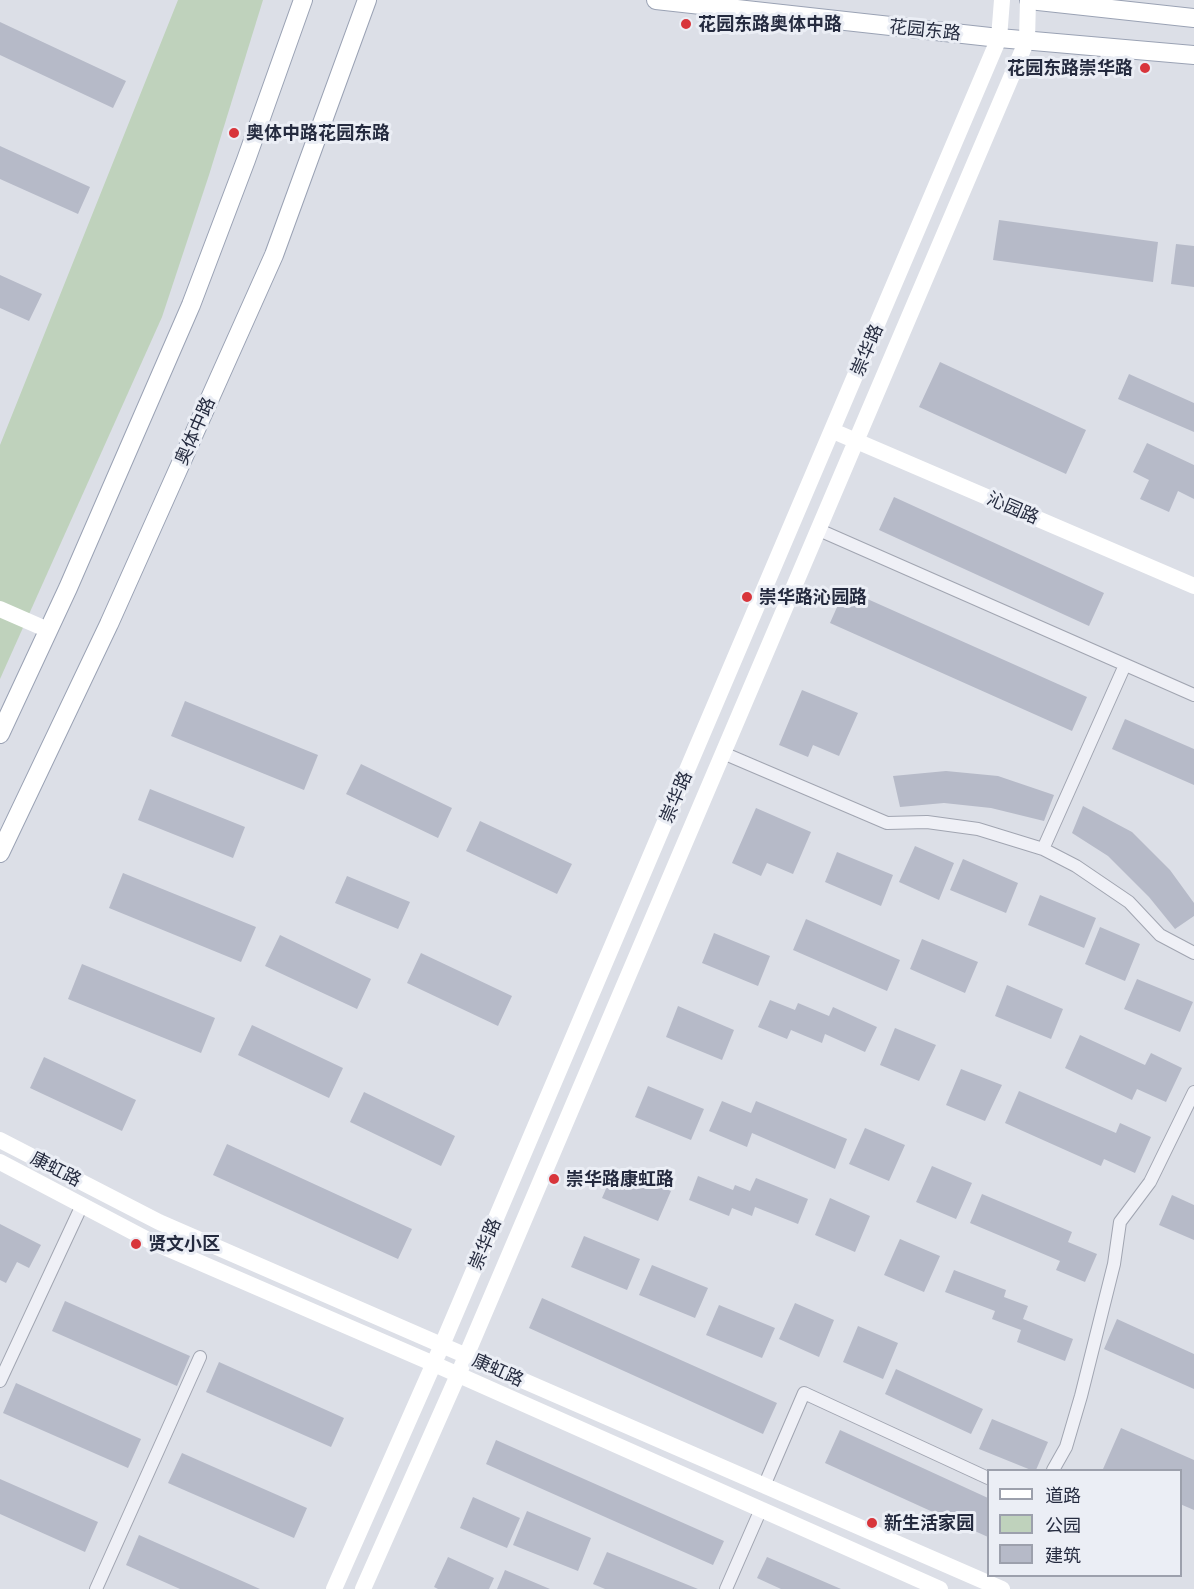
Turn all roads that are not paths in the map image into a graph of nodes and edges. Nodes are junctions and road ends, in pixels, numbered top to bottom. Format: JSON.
{"nodes":[{"id":1,"x":303,"y":0,"type":"edge"},
{"id":2,"x":367,"y":0,"type":"edge"},
{"id":3,"x":656,"y":0,"type":"edge"},
{"id":4,"x":1002,"y":0,"type":"edge"},
{"id":5,"x":1029,"y":0,"type":"edge"},
{"id":6,"x":1194,"y":18,"type":"edge"},
{"id":7,"x":999,"y":38,"type":"junction"},
{"id":8,"x":1027,"y":40,"type":"junction"},
{"id":9,"x":1194,"y":55,"type":"edge"},
{"id":10,"x":833,"y":431,"type":"junction"},
{"id":11,"x":857,"y":441,"type":"junction"},
{"id":12,"x":819,"y":530,"type":"junction"},
{"id":13,"x":1194,"y":586,"type":"edge"},
{"id":14,"x":0,"y":609,"type":"edge"},
{"id":15,"x":48,"y":630,"type":"junction"},
{"id":16,"x":1125,"y":665,"type":"junction"},
{"id":17,"x":1194,"y":695,"type":"edge"},
{"id":18,"x":0,"y":734,"type":"edge"},
{"id":19,"x":723,"y":753,"type":"junction"},
{"id":20,"x":1044,"y":849,"type":"junction"},
{"id":21,"x":0,"y":853,"type":"edge"},
{"id":22,"x":1194,"y":953,"type":"edge"},
{"id":23,"x":1194,"y":1092,"type":"edge"},
{"id":24,"x":0,"y":1140,"type":"edge"},
{"id":25,"x":0,"y":1162,"type":"edge"},
{"id":26,"x":82,"y":1205,"type":"junction"},
{"id":27,"x":442,"y":1345,"type":"junction"},
{"id":28,"x":466,"y":1356,"type":"junction"},
{"id":29,"x":200,"y":1357,"type":"dead end"},
{"id":30,"x":434,"y":1364,"type":"junction"},
{"id":31,"x":458,"y":1375,"type":"junction"},
{"id":32,"x":0,"y":1381,"type":"edge"},
{"id":33,"x":1054,"y":1469,"type":"edge"},
{"id":34,"x":987,"y":1478,"type":"edge"},
{"id":35,"x":764,"y":1486,"type":"junction"},
{"id":36,"x":761,"y":1509,"type":"junction"},
{"id":37,"x":96,"y":1589,"type":"edge"},
{"id":38,"x":334,"y":1589,"type":"edge"},
{"id":39,"x":363,"y":1589,"type":"edge"},
{"id":40,"x":726,"y":1589,"type":"edge"},
{"id":41,"x":940,"y":1589,"type":"edge"},
{"id":42,"x":1002,"y":1589,"type":"edge"}],
"edges":[{"from":1,"to":15,"type":"main road"},
{"from":2,"to":21,"type":"main road","name":"奥体中路"},
{"from":3,"to":7,"type":"main road","name":"花园东路"},
{"from":4,"to":7,"type":"main road","name":"崇华路"},
{"from":5,"to":6,"type":"main road"},
{"from":5,"to":8,"type":"main road","name":"崇华路"},
{"from":7,"to":8,"type":"main road","name":"花园东路"},
{"from":7,"to":10,"type":"main road","name":"崇华路"},
{"from":8,"to":9,"type":"main road","name":"花园东路"},
{"from":8,"to":11,"type":"main road","name":"崇华路"},
{"from":10,"to":11,"type":"main road","name":"沁园路"},
{"from":10,"to":27,"type":"main road","name":"崇华路"},
{"from":11,"to":12,"type":"main road","name":"崇华路"},
{"from":11,"to":13,"type":"main road","name":"沁园路"},
{"from":12,"to":16,"type":"street"},
{"from":12,"to":19,"type":"main road","name":"崇华路"},
{"from":14,"to":15,"type":"main road"},
{"from":15,"to":18,"type":"main road"},
{"from":16,"to":17,"type":"street"},
{"from":16,"to":20,"type":"street"},
{"from":19,"to":20,"type":"street"},
{"from":19,"to":28,"type":"main road","name":"崇华路"},
{"from":20,"to":22,"type":"street"},
{"from":23,"to":33,"type":"street"},
{"from":24,"to":27,"type":"main road","name":"康虹路"},
{"from":25,"to":26,"type":"main road","name":"康虹路"},
{"from":26,"to":30,"type":"main road","name":"康虹路"},
{"from":26,"to":32,"type":"street"},
{"from":27,"to":28,"type":"main road","name":"康虹路"},
{"from":27,"to":30,"type":"main road","name":"崇华路"},
{"from":28,"to":31,"type":"main road","name":"崇华路"},
{"from":28,"to":35,"type":"main road","name":"康虹路"},
{"from":29,"to":37,"type":"street"},
{"from":30,"to":31,"type":"main road","name":"康虹路"},
{"from":30,"to":38,"type":"main road","name":"崇华路"},
{"from":31,"to":36,"type":"main road","name":"康虹路"},
{"from":31,"to":39,"type":"main road","name":"崇华路"},
{"from":34,"to":35,"type":"street"},
{"from":35,"to":42,"type":"main road","name":"康虹路"},
{"from":36,"to":40,"type":"street"},
{"from":36,"to":41,"type":"main road","name":"康虹路"}]}
